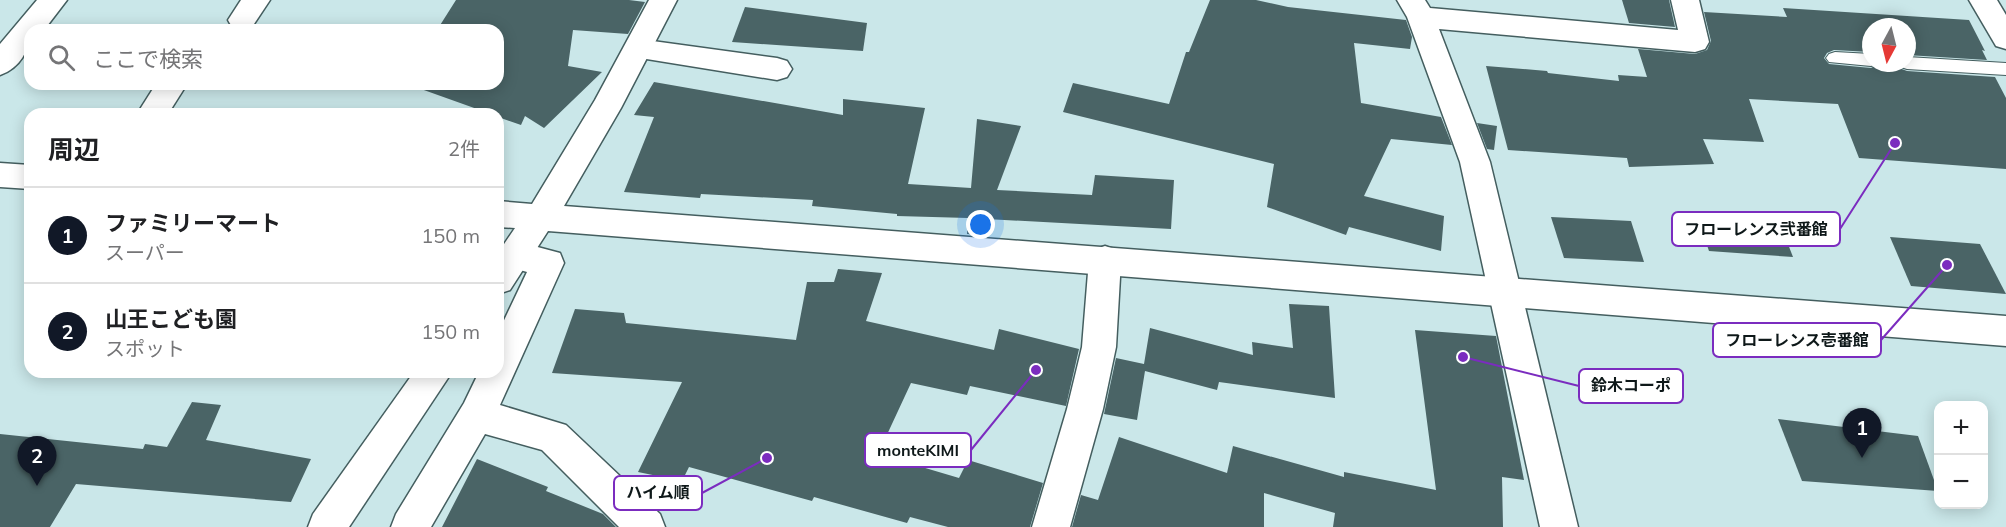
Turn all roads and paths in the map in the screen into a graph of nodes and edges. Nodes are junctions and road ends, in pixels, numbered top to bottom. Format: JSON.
{"nodes":[{"id":1,"x":53,"y":0,"type":"edge"},
{"id":2,"x":663,"y":0,"type":"edge"},
{"id":3,"x":1685,"y":0,"type":"edge"},
{"id":4,"x":1983,"y":0,"type":"edge"},
{"id":5,"x":1416,"y":9,"type":"edge"},
{"id":6,"x":33,"y":24,"type":"edge"},
{"id":7,"x":24,"y":35,"type":"edge"},
{"id":8,"x":2006,"y":39,"type":"edge"},
{"id":9,"x":638,"y":50,"type":"junction"},
{"id":10,"x":1835,"y":58,"type":"dead end"},
{"id":11,"x":1862,"y":60,"type":"edge"},
{"id":12,"x":0,"y":64,"type":"edge"},
{"id":13,"x":1916,"y":64,"type":"edge"},
{"id":14,"x":777,"y":69,"type":"dead end"},
{"id":15,"x":2006,"y":69,"type":"edge"},
{"id":16,"x":168,"y":90,"type":"edge"},
{"id":17,"x":156,"y":108,"type":"edge"},
{"id":18,"x":0,"y":175,"type":"edge"},
{"id":19,"x":24,"y":177,"type":"edge"},
{"id":20,"x":504,"y":215,"type":"edge"},
{"id":21,"x":541,"y":218,"type":"junction"},
{"id":22,"x":1105,"y":260,"type":"junction"},
{"id":23,"x":506,"y":267,"type":"edge"},
{"id":24,"x":1504,"y":291,"type":"junction"},
{"id":25,"x":2006,"y":331,"type":"edge"},
{"id":26,"x":504,"y":356,"type":"edge"},
{"id":27,"x":430,"y":378,"type":"edge"},
{"id":28,"x":494,"y":378,"type":"edge"},
{"id":29,"x":477,"y":415,"type":"junction"},
{"id":30,"x":327,"y":527,"type":"edge"},
{"id":31,"x":410,"y":527,"type":"edge"},
{"id":32,"x":646,"y":527,"type":"edge"},
{"id":33,"x":1051,"y":527,"type":"edge"},
{"id":34,"x":1559,"y":527,"type":"edge"}],
"edges":[{"from":1,"to":6,"type":"street"},
{"from":2,"to":9,"type":"street"},
{"from":3,"to":5,"type":"street"},
{"from":4,"to":8,"type":"street"},
{"from":5,"to":24,"type":"street"},
{"from":7,"to":12,"type":"street"},
{"from":9,"to":14,"type":"street"},
{"from":9,"to":21,"type":"street"},
{"from":10,"to":11,"type":"lane"},
{"from":13,"to":15,"type":"lane"},
{"from":16,"to":17,"type":"street"},
{"from":18,"to":19,"type":"street"},
{"from":20,"to":21,"type":"street"},
{"from":21,"to":22,"type":"street"},
{"from":21,"to":23,"type":"street"},
{"from":22,"to":24,"type":"street"},
{"from":22,"to":33,"type":"street"},
{"from":23,"to":26,"type":"street"},
{"from":24,"to":25,"type":"street"},
{"from":24,"to":34,"type":"street"},
{"from":27,"to":30,"type":"street"},
{"from":28,"to":29,"type":"street"},
{"from":29,"to":31,"type":"street"},
{"from":29,"to":32,"type":"street"}]}
